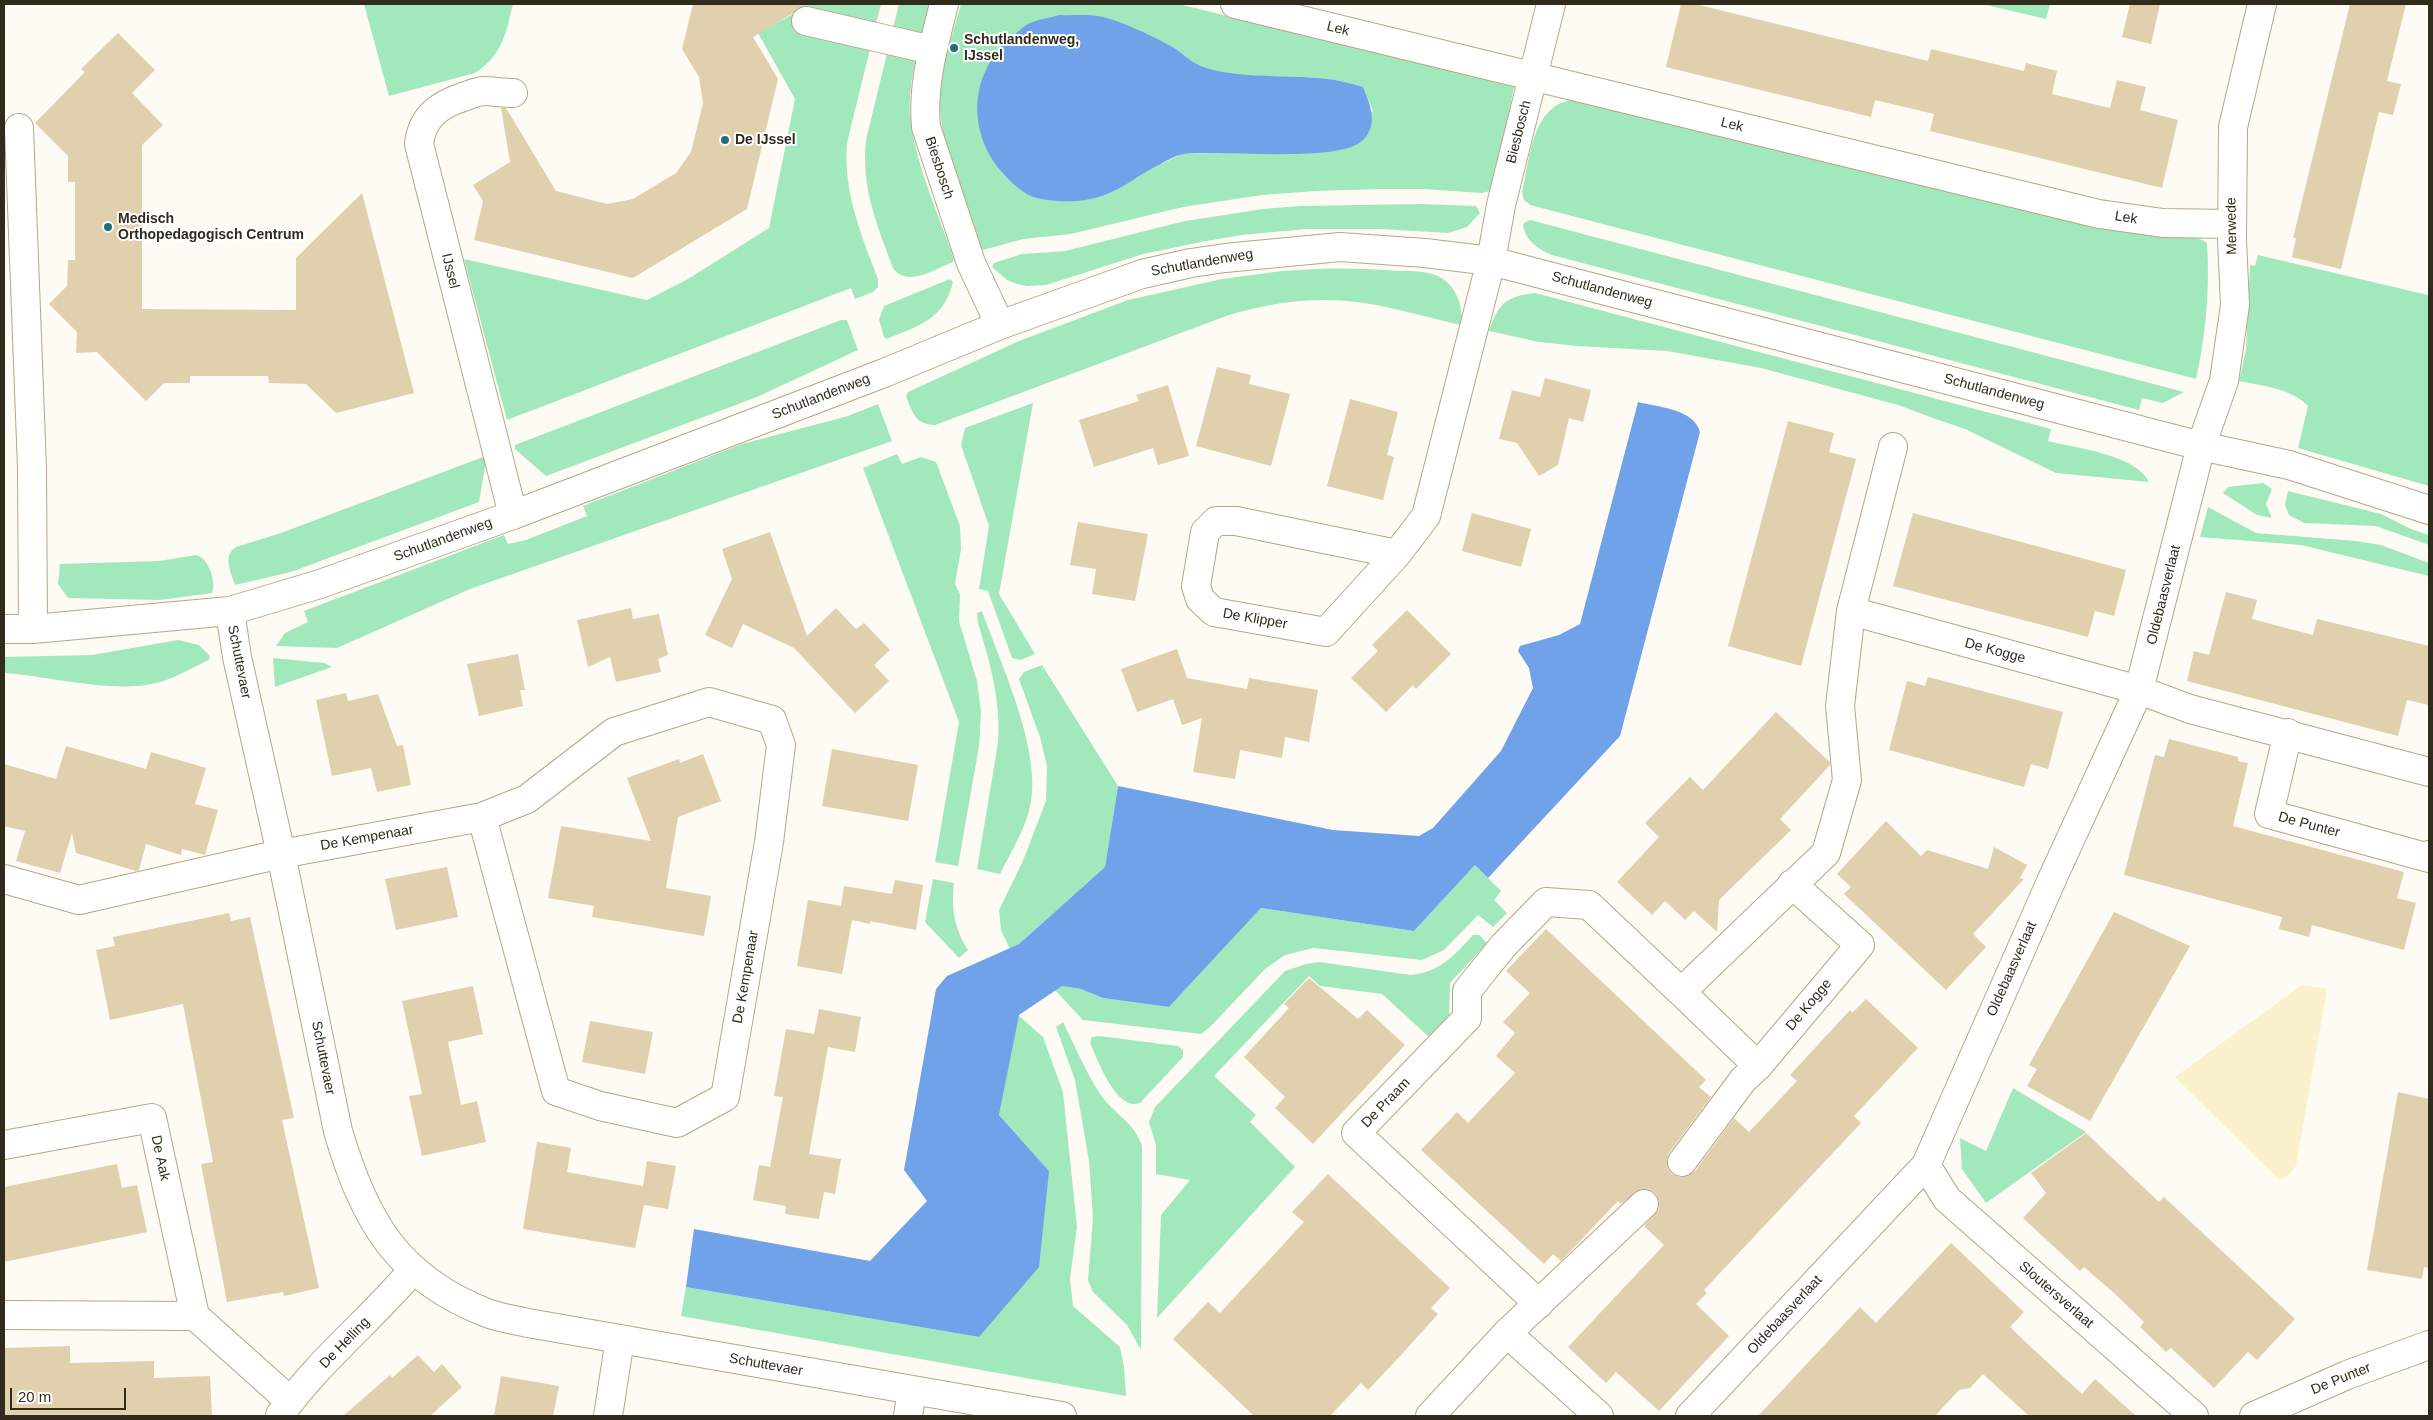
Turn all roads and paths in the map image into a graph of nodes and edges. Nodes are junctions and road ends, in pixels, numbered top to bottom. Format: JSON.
{"nodes":[{"id":1,"x":944,"y":4,"type":"edge"},
{"id":2,"x":1235,"y":4,"type":"edge"},
{"id":3,"x":1551,"y":4,"type":"edge"},
{"id":4,"x":2262,"y":4,"type":"edge"},
{"id":5,"x":806,"y":21,"type":"dead end"},
{"id":6,"x":932,"y":50,"type":"junction"},
{"id":7,"x":1533,"y":76,"type":"junction"},
{"id":8,"x":513,"y":93,"type":"dead end"},
{"id":9,"x":19,"y":128,"type":"dead end"},
{"id":10,"x":2232,"y":224,"type":"junction"},
{"id":11,"x":1490,"y":261,"type":"junction"},
{"id":12,"x":1000,"y":325,"type":"junction"},
{"id":13,"x":2201,"y":446,"type":"junction"},
{"id":14,"x":1893,"y":447,"type":"dead end"},
{"id":15,"x":2429,"y":510,"type":"edge"},
{"id":16,"x":513,"y":515,"type":"junction"},
{"id":17,"x":1397,"y":554,"type":"junction"},
{"id":18,"x":230,"y":611,"type":"junction"},
{"id":19,"x":1851,"y":611,"type":"junction"},
{"id":20,"x":33,"y":628,"type":"junction"},
{"id":21,"x":4,"y":629,"type":"edge"},
{"id":22,"x":2139,"y":690,"type":"junction"},
{"id":23,"x":2288,"y":733,"type":"junction"},
{"id":24,"x":2429,"y":772,"type":"edge"},
{"id":25,"x":482,"y":817,"type":"junction"},
{"id":26,"x":281,"y":854,"type":"junction"},
{"id":27,"x":2429,"y":856,"type":"edge"},
{"id":28,"x":4,"y":879,"type":"edge"},
{"id":29,"x":1792,"y":884,"type":"junction"},
{"id":30,"x":1681,"y":992,"type":"junction"},
{"id":31,"x":1758,"y":1066,"type":"junction"},
{"id":32,"x":4,"y":1145,"type":"edge"},
{"id":33,"x":1682,"y":1162,"type":"dead end"},
{"id":34,"x":1926,"y":1166,"type":"junction"},
{"id":35,"x":1644,"y":1204,"type":"dead end"},
{"id":36,"x":412,"y":1271,"type":"junction"},
{"id":37,"x":1539,"y":1304,"type":"junction"},
{"id":38,"x":4,"y":1315,"type":"edge"},
{"id":39,"x":195,"y":1316,"type":"junction"},
{"id":40,"x":1507,"y":1333,"type":"junction"},
{"id":41,"x":620,"y":1339,"type":"junction"},
{"id":42,"x":2429,"y":1345,"type":"edge"},
{"id":43,"x":910,"y":1403,"type":"edge"},
{"id":44,"x":284,"y":1409,"type":"edge"},
{"id":45,"x":1701,"y":1413,"type":"edge"},
{"id":46,"x":608,"y":1416,"type":"edge"},
{"id":47,"x":1062,"y":1416,"type":"edge"},
{"id":48,"x":1430,"y":1416,"type":"edge"},
{"id":49,"x":1599,"y":1416,"type":"edge"},
{"id":50,"x":2194,"y":1416,"type":"edge"},
{"id":51,"x":2254,"y":1416,"type":"edge"}],
"edges":[{"from":1,"to":6,"type":"street","name":"Biesbosch"},
{"from":2,"to":7,"type":"street","name":"Lek"},
{"from":3,"to":7,"type":"street","name":"Biesbosch"},
{"from":4,"to":10,"type":"street","name":"Merwede"},
{"from":5,"to":6,"type":"street"},
{"from":6,"to":12,"type":"street","name":"Biesbosch"},
{"from":7,"to":10,"type":"street","name":"Lek"},
{"from":7,"to":11,"type":"street","name":"Biesbosch"},
{"from":8,"to":16,"type":"street","name":"IJssel"},
{"from":9,"to":20,"type":"street"},
{"from":10,"to":13,"type":"street","name":"Merwede"},
{"from":11,"to":12,"type":"street","name":"Schutlandenweg"},
{"from":11,"to":13,"type":"street","name":"Schutlandenweg"},
{"from":11,"to":17,"type":"street","name":"De Klipper"},
{"from":12,"to":16,"type":"street","name":"Schutlandenweg"},
{"from":13,"to":15,"type":"street","name":"Schutlandenweg"},
{"from":13,"to":22,"type":"street","name":"Oldebaasverlaat"},
{"from":14,"to":19,"type":"street"},
{"from":16,"to":18,"type":"street","name":"Schutlandenweg"},
{"from":17,"to":17,"type":"street","name":"De Klipper"},
{"from":18,"to":20,"type":"street","name":"Schutlandenweg"},
{"from":18,"to":26,"type":"street","name":"Schuttevaer"},
{"from":19,"to":22,"type":"street","name":"De Kogge"},
{"from":19,"to":29,"type":"street"},
{"from":20,"to":21,"type":"street","name":"Schutlandenweg"},
{"from":22,"to":23,"type":"street"},
{"from":22,"to":34,"type":"street","name":"Oldebaasverlaat"},
{"from":23,"to":24,"type":"street"},
{"from":23,"to":27,"type":"street","name":"De Punter"},
{"from":25,"to":25,"type":"street","name":"De Kempenaar"},
{"from":25,"to":26,"type":"street","name":"De Kempenaar"},
{"from":26,"to":28,"type":"street"},
{"from":26,"to":36,"type":"street","name":"Schuttevaer"},
{"from":29,"to":30,"type":"street"},
{"from":29,"to":31,"type":"street","name":"De Kogge"},
{"from":30,"to":31,"type":"street"},
{"from":30,"to":37,"type":"street","name":"De Praam"},
{"from":31,"to":33,"type":"street","name":"De Kogge"},
{"from":32,"to":39,"type":"street","name":"De Aak"},
{"from":34,"to":45,"type":"street","name":"Oldebaasverlaat"},
{"from":34,"to":50,"type":"street","name":"Sloutersverlaat"},
{"from":35,"to":37,"type":"street"},
{"from":36,"to":41,"type":"street","name":"Schuttevaer"},
{"from":36,"to":44,"type":"street","name":"De Helling"},
{"from":37,"to":40,"type":"street"},
{"from":38,"to":39,"type":"street"},
{"from":39,"to":44,"type":"street"},
{"from":40,"to":48,"type":"street"},
{"from":40,"to":49,"type":"street"},
{"from":41,"to":43,"type":"street","name":"Schuttevaer"},
{"from":41,"to":46,"type":"street"},
{"from":42,"to":51,"type":"street","name":"De Punter"},
{"from":43,"to":47,"type":"street","name":"Schuttevaer"}]}
